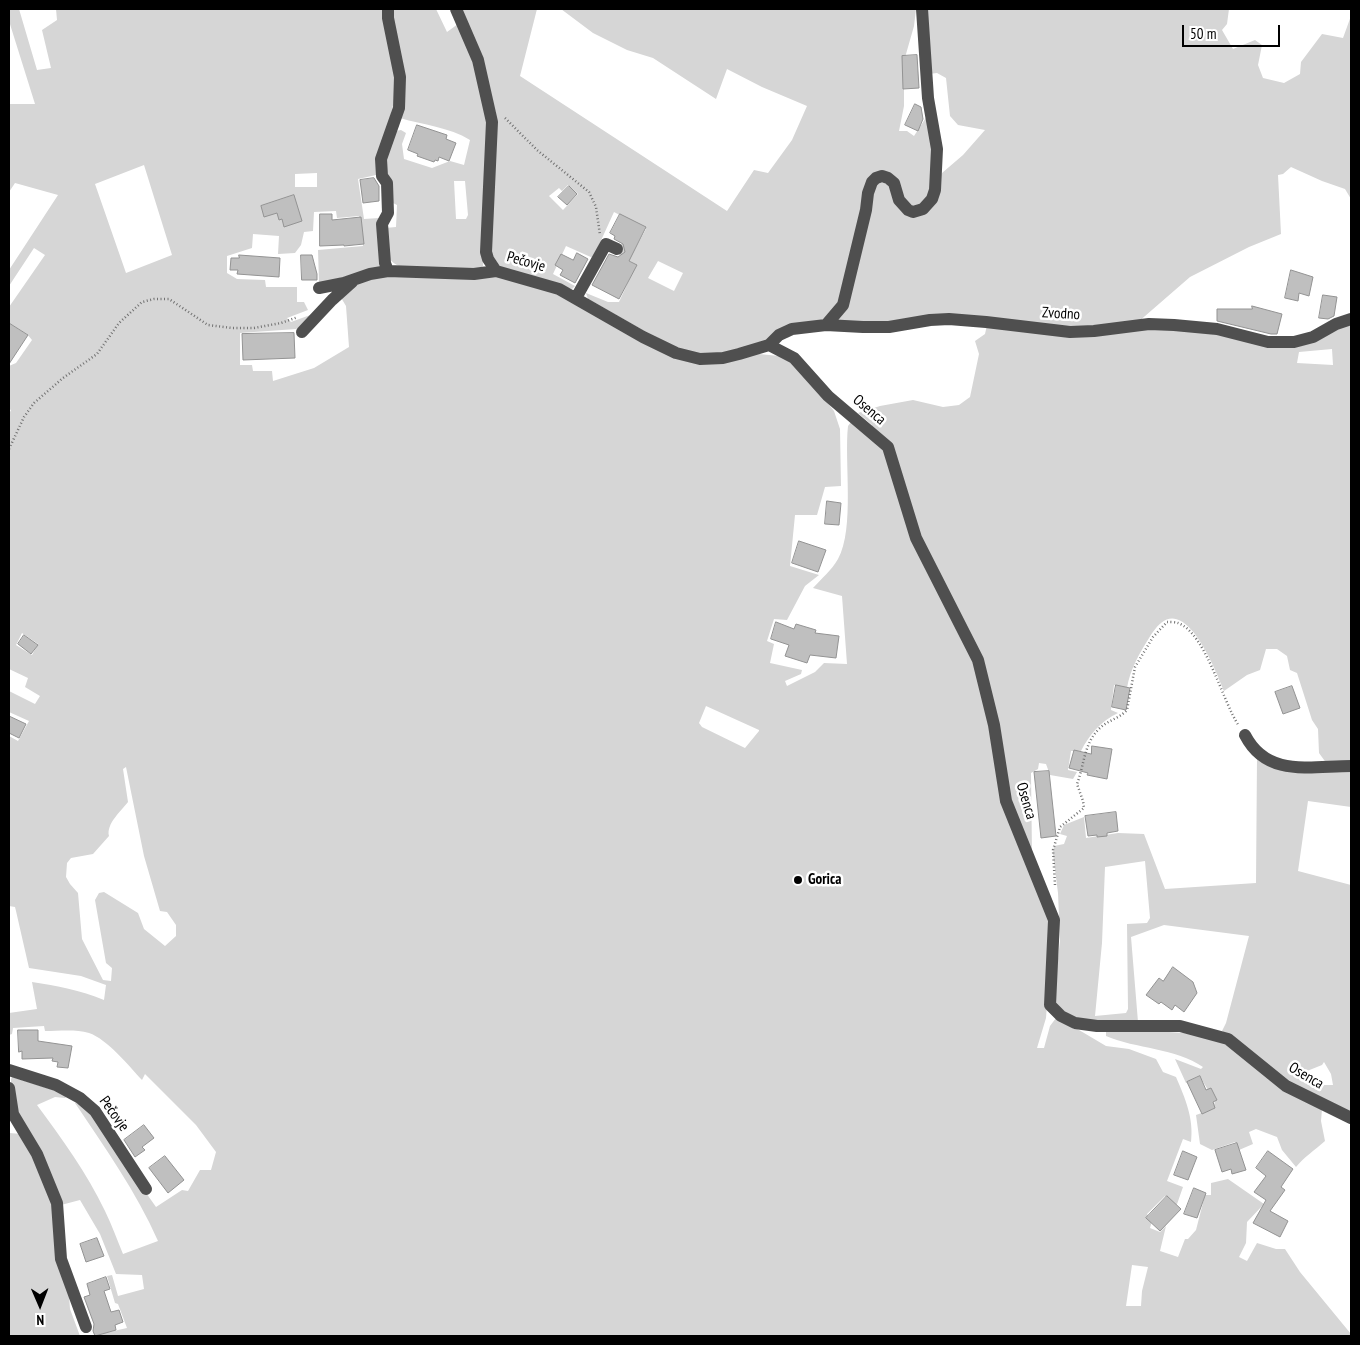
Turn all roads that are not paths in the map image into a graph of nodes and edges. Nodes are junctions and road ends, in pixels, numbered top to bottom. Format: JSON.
{"nodes":[{"id":1,"x":388,"y":9,"type":"edge"},
{"id":2,"x":456,"y":9,"type":"edge"},
{"id":3,"x":922,"y":9,"type":"edge"},
{"id":4,"x":617,"y":249,"type":"dead end"},
{"id":5,"x":388,"y":271,"type":"junction"},
{"id":6,"x":496,"y":271,"type":"junction"},
{"id":7,"x":355,"y":279,"type":"junction"},
{"id":8,"x":319,"y":288,"type":"dead end"},
{"id":9,"x":576,"y":298,"type":"junction"},
{"id":10,"x":1351,"y":319,"type":"edge"},
{"id":11,"x":826,"y":325,"type":"junction"},
{"id":12,"x":302,"y":332,"type":"dead end"},
{"id":13,"x":769,"y":344,"type":"junction"},
{"id":14,"x":1245,"y":735,"type":"road end"},
{"id":15,"x":1351,"y":766,"type":"edge"},
{"id":16,"x":9,"y":1070,"type":"edge"},
{"id":17,"x":9,"y":1088,"type":"edge"},
{"id":18,"x":1351,"y":1118,"type":"edge"},
{"id":19,"x":146,"y":1190,"type":"dead end"},
{"id":20,"x":86,"y":1327,"type":"dead end"}],
"edges":[{"from":1,"to":5,"type":"street"},
{"from":2,"to":6,"type":"street","name":"Pečovje"},
{"from":3,"to":11,"type":"street"},
{"from":4,"to":9,"type":"street"},
{"from":5,"to":6,"type":"street"},
{"from":5,"to":7,"type":"street"},
{"from":6,"to":9,"type":"street","name":"Pečovje"},
{"from":7,"to":8,"type":"street"},
{"from":7,"to":12,"type":"street"},
{"from":9,"to":13,"type":"street","name":"Pečovje"},
{"from":10,"to":11,"type":"street","name":"Zvodno"},
{"from":11,"to":13,"type":"street","name":"Zvodno"},
{"from":13,"to":18,"type":"street","name":"Osenca"},
{"from":14,"to":15,"type":"street"},
{"from":16,"to":19,"type":"street","name":"Pečovje"},
{"from":17,"to":20,"type":"street"}]}
